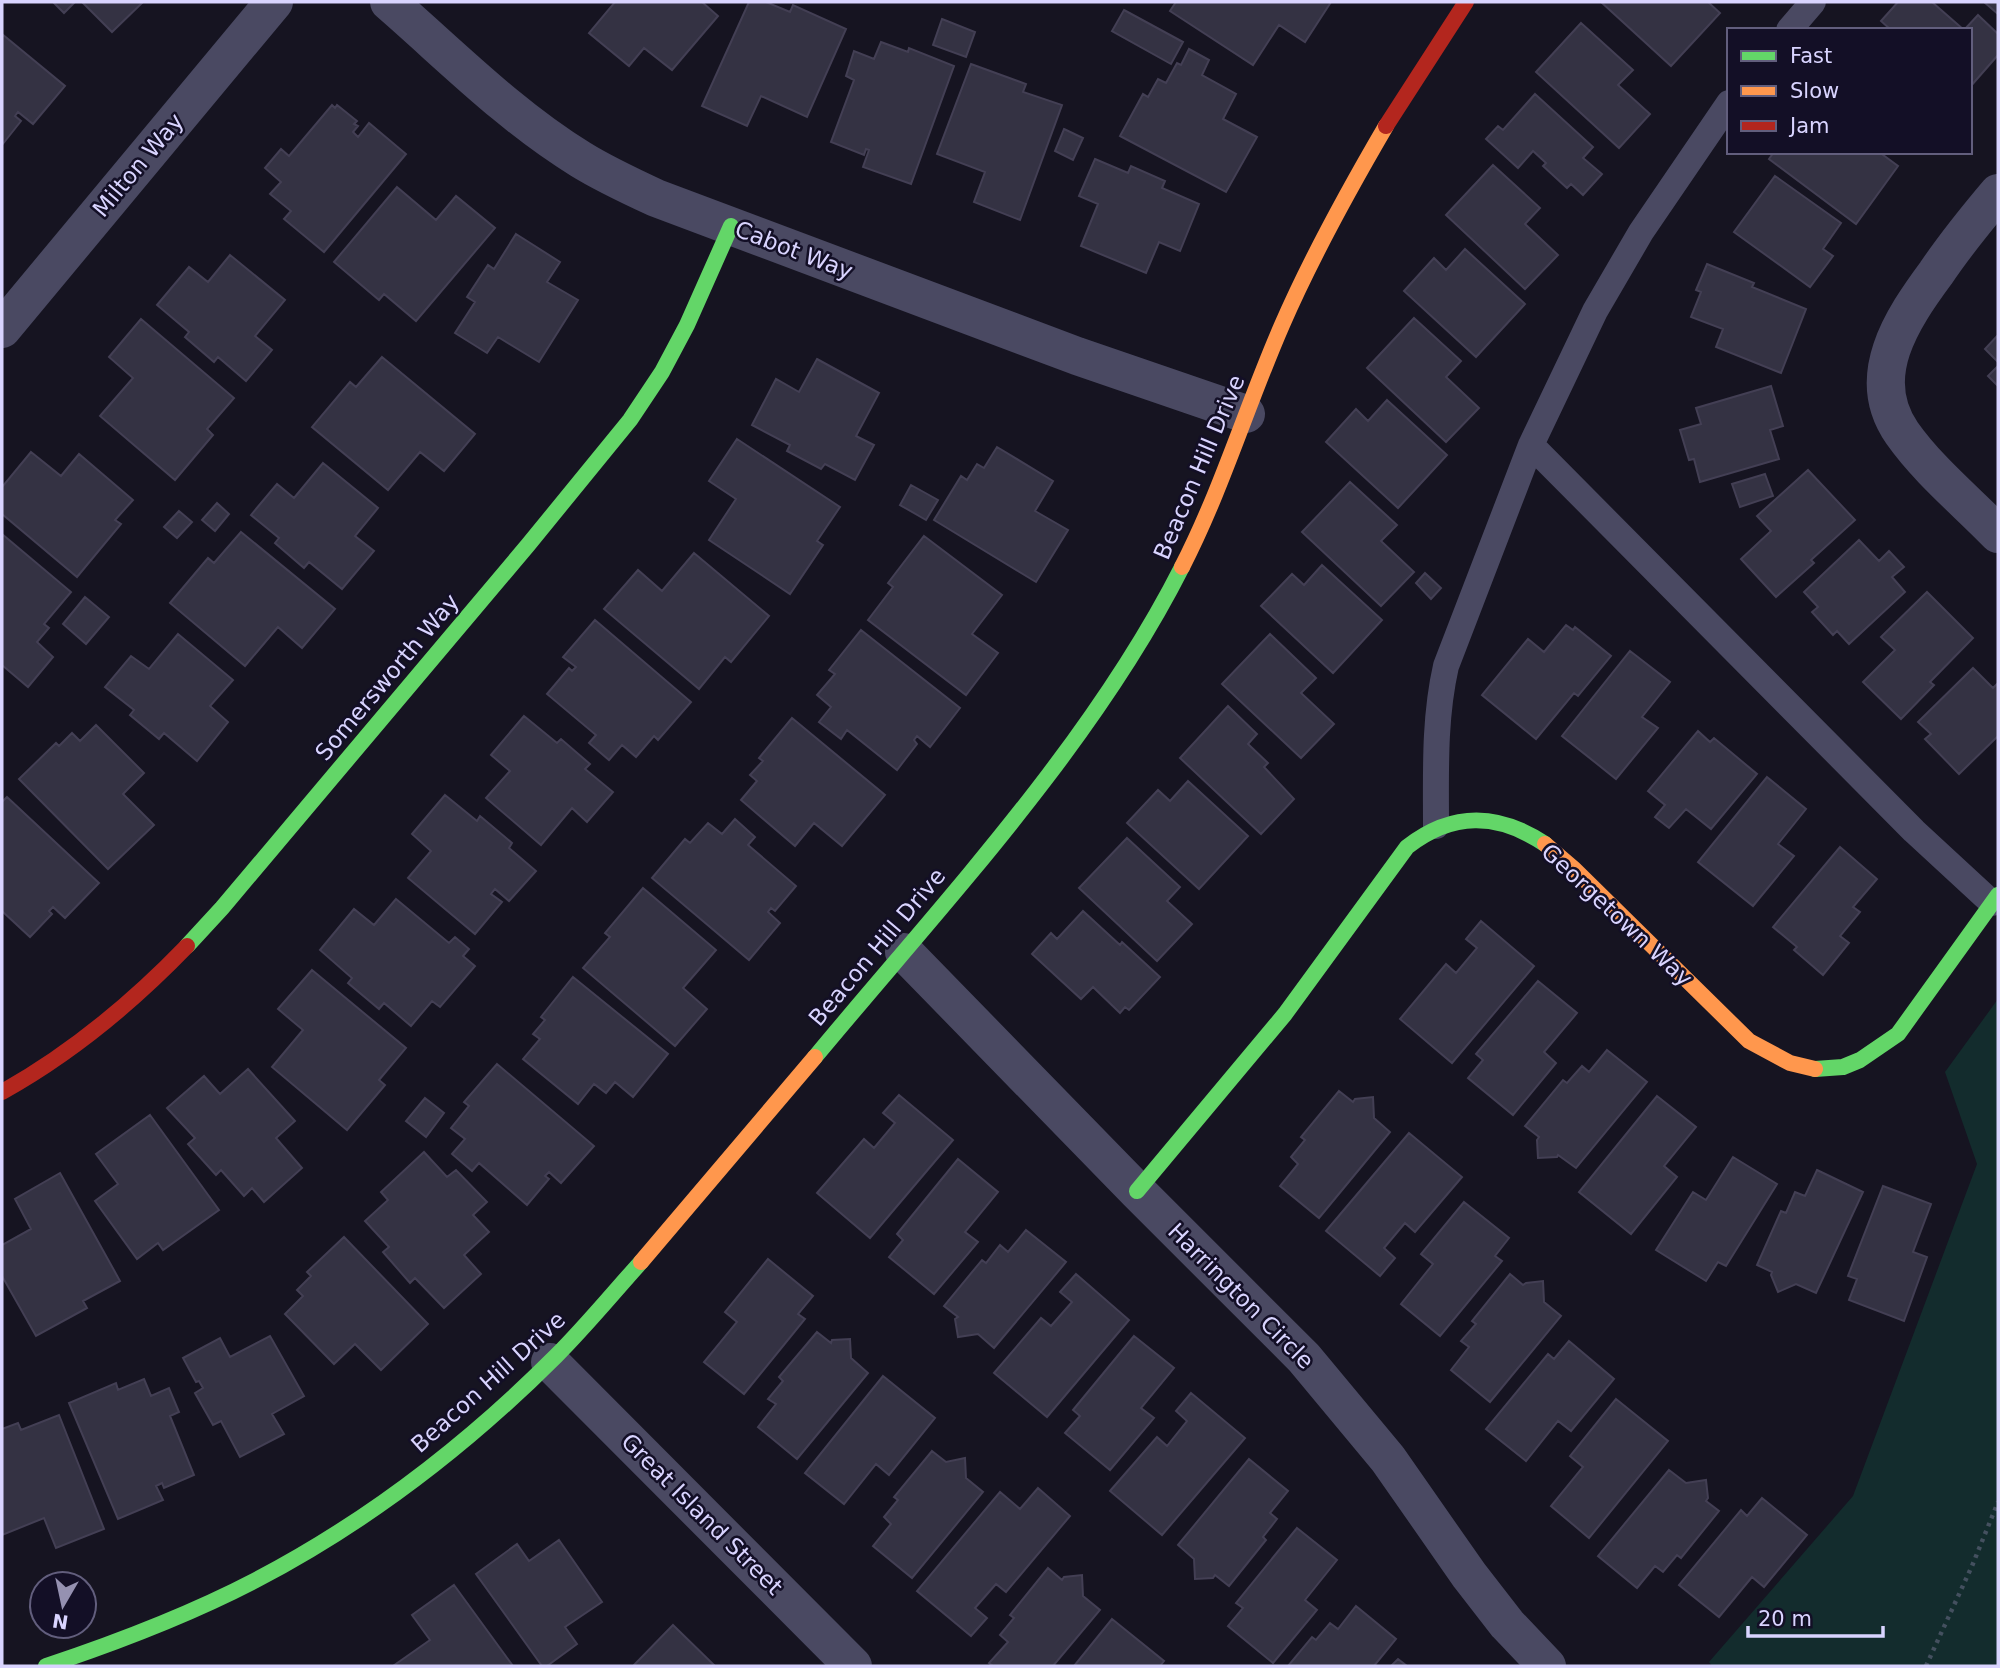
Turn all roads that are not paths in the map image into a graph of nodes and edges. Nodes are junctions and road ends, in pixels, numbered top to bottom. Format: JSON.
{"nodes":[{"id":1,"x":274,"y":2,"type":"edge"},
{"id":2,"x":389,"y":2,"type":"edge"},
{"id":3,"x":1466,"y":2,"type":"edge"},
{"id":4,"x":1813,"y":2,"type":"edge"},
{"id":5,"x":1791,"y":28,"type":"edge"},
{"id":6,"x":1727,"y":106,"type":"edge"},
{"id":7,"x":1998,"y":193,"type":"edge"},
{"id":8,"x":731,"y":226,"type":"junction"},
{"id":9,"x":2,"y":329,"type":"edge"},
{"id":10,"x":1246,"y":414,"type":"junction"},
{"id":11,"x":1531,"y":445,"type":"junction"},
{"id":12,"x":1998,"y":534,"type":"edge"},
{"id":13,"x":1436,"y":826,"type":"junction"},
{"id":14,"x":1995,"y":899,"type":"edge"},
{"id":15,"x":904,"y":952,"type":"junction"},
{"id":16,"x":2,"y":1092,"type":"edge"},
{"id":17,"x":1137,"y":1191,"type":"junction"},
{"id":18,"x":550,"y":1362,"type":"junction"},
{"id":19,"x":46,"y":1666,"type":"edge"},
{"id":20,"x":853,"y":1666,"type":"edge"},
{"id":21,"x":1548,"y":1666,"type":"edge"}],
"edges":[{"from":1,"to":9,"type":"street","name":"Milton Way"},
{"from":2,"to":8,"type":"street","name":"Cabot Way"},
{"from":3,"to":10,"type":"street","name":"Beacon Hill Drive"},
{"from":4,"to":5,"type":"lane"},
{"from":6,"to":11,"type":"lane"},
{"from":7,"to":12,"type":"street"},
{"from":8,"to":10,"type":"street","name":"Cabot Way"},
{"from":8,"to":16,"type":"street","name":"Somersworth Way"},
{"from":10,"to":15,"type":"street","name":"Beacon Hill Drive"},
{"from":11,"to":13,"type":"lane"},
{"from":11,"to":14,"type":"lane"},
{"from":13,"to":14,"type":"street","name":"Georgetown Way"},
{"from":13,"to":17,"type":"street","name":"Georgetown Way"},
{"from":15,"to":17,"type":"street","name":"Harrington Circle"},
{"from":15,"to":18,"type":"street","name":"Beacon Hill Drive"},
{"from":17,"to":21,"type":"street","name":"Harrington Circle"},
{"from":18,"to":19,"type":"street","name":"Beacon Hill Drive"},
{"from":18,"to":20,"type":"street","name":"Great Island Street"}]}
